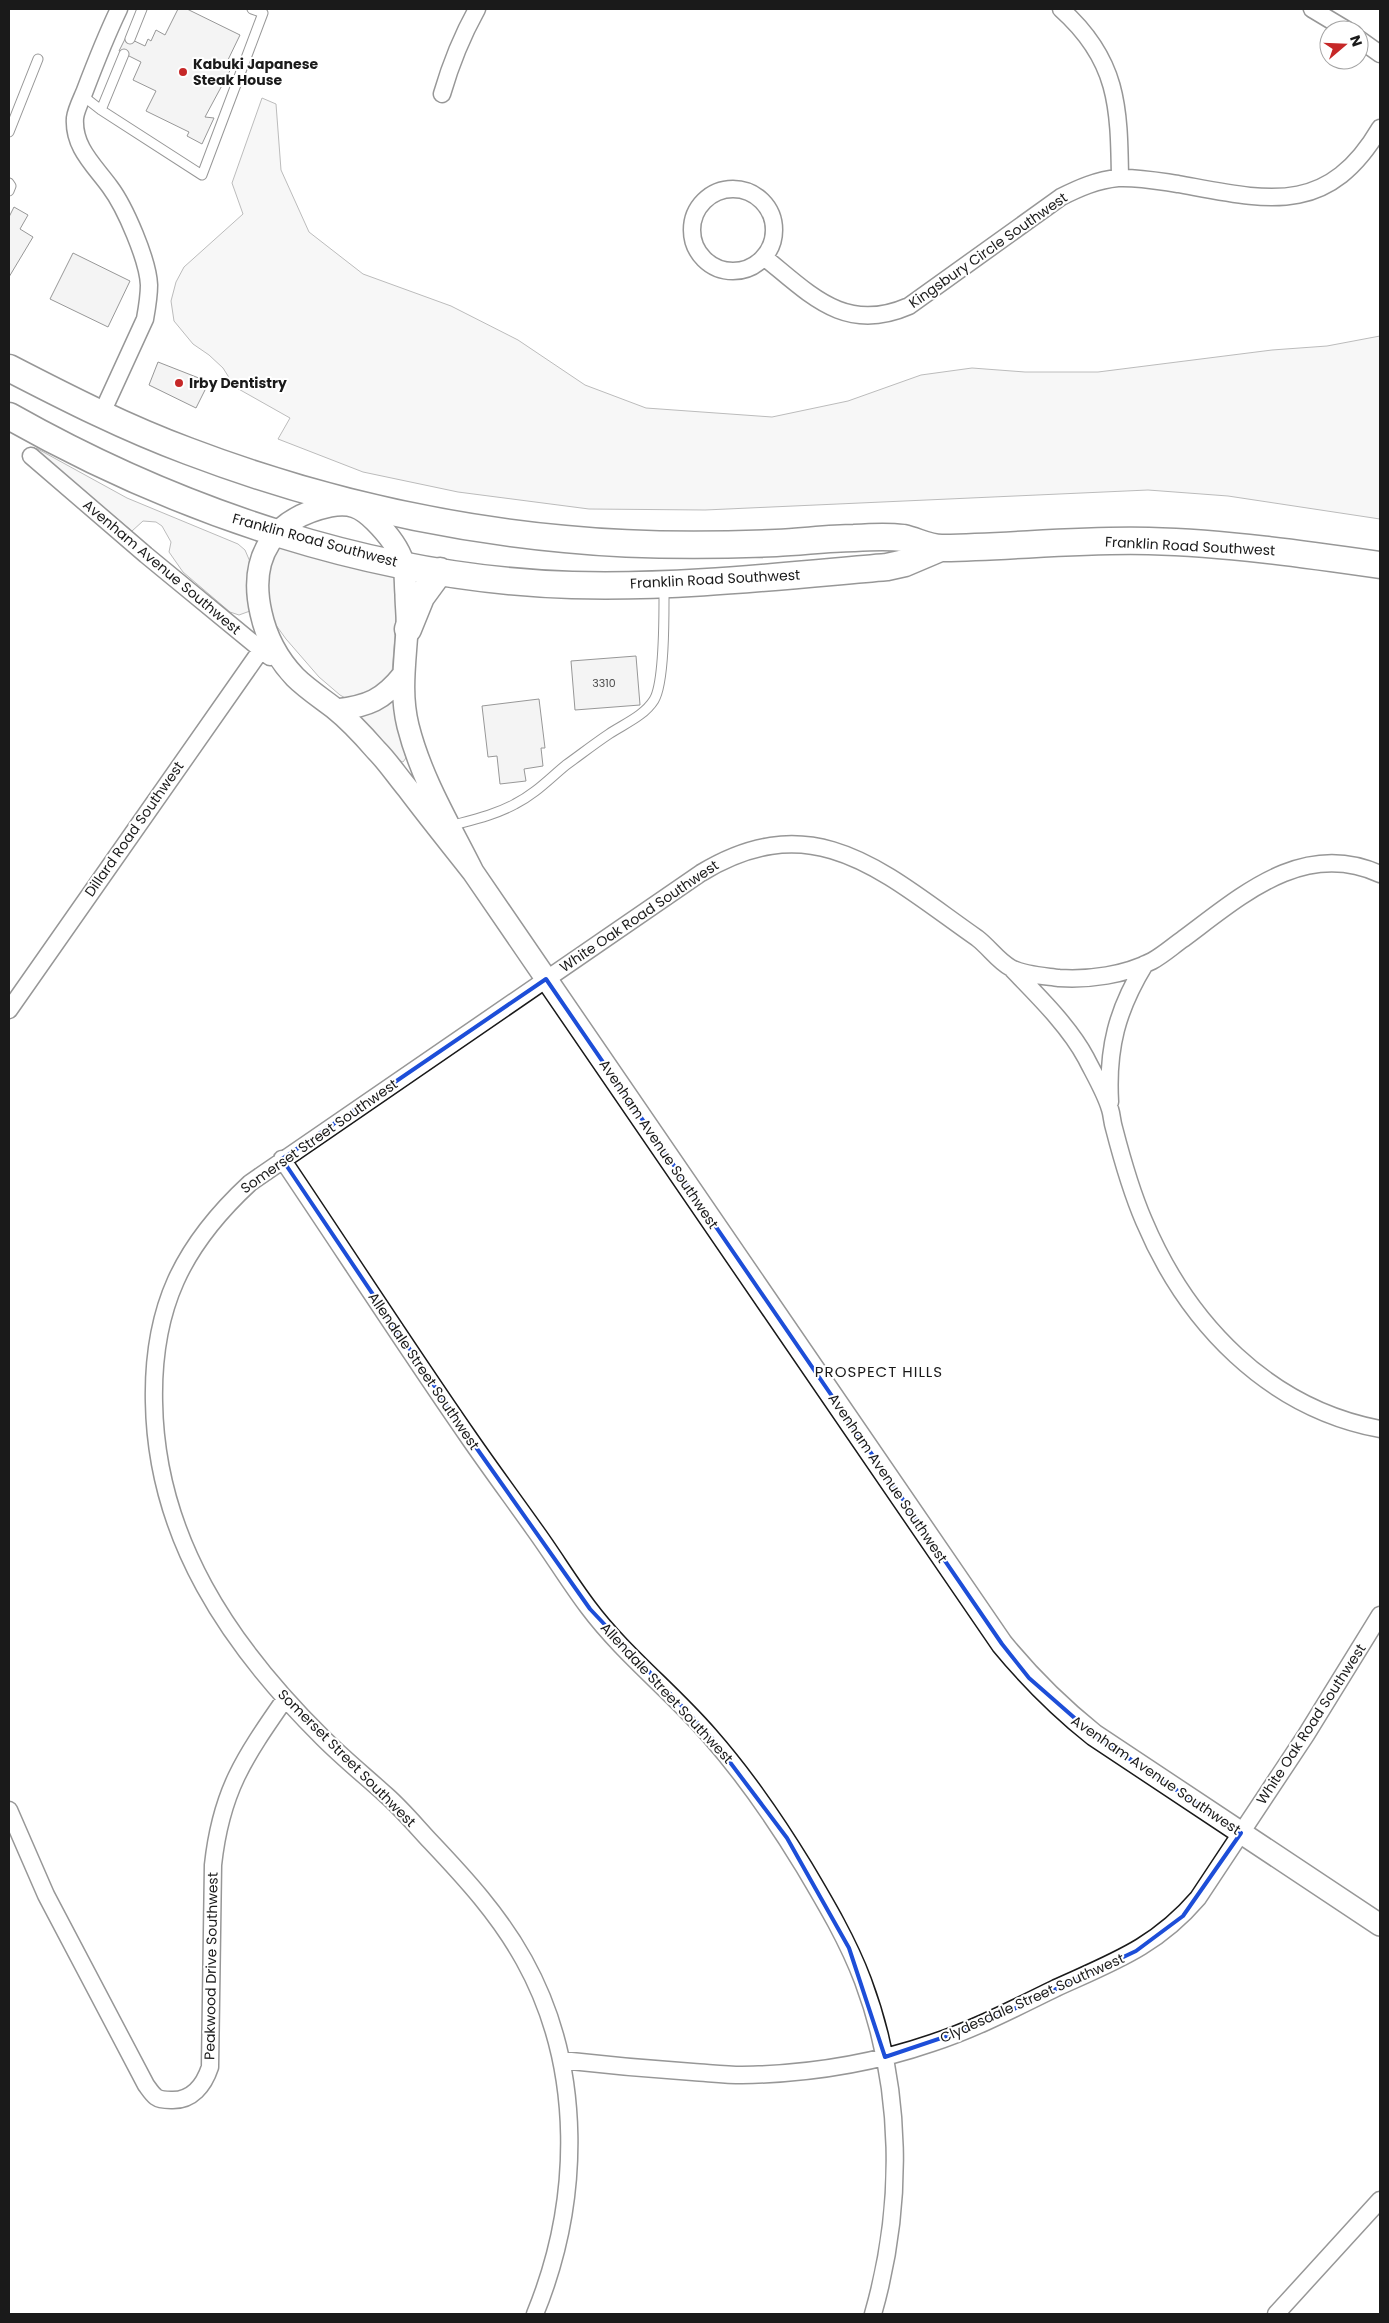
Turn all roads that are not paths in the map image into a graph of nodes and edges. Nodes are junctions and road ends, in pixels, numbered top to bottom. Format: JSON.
{"nodes":[{"id":1,"x":119,"y":9,"type":"edge"},
{"id":2,"x":142,"y":9,"type":"edge"},
{"id":3,"x":252,"y":9,"type":"edge"},
{"id":4,"x":477,"y":9,"type":"edge"},
{"id":5,"x":1061,"y":9,"type":"edge"},
{"id":6,"x":1312,"y":9,"type":"edge"},
{"id":7,"x":1330,"y":20,"type":"edge"},
{"id":8,"x":130,"y":39,"type":"dead end"},
{"id":9,"x":1369,"y":46,"type":"edge"},
{"id":10,"x":124,"y":54,"type":"dead end"},
{"id":11,"x":1380,"y":54,"type":"edge"},
{"id":12,"x":38,"y":58,"type":"dead end"},
{"id":13,"x":442,"y":94,"type":"dead end"},
{"id":14,"x":83,"y":96,"type":"junction"},
{"id":15,"x":101,"y":110,"type":"junction"},
{"id":16,"x":1380,"y":128,"type":"edge"},
{"id":17,"x":9,"y":132,"type":"edge"},
{"id":18,"x":1120,"y":178,"type":"junction"},
{"id":19,"x":9,"y":183,"type":"edge"},
{"id":20,"x":9,"y":192,"type":"edge"},
{"id":21,"x":764,"y":257,"type":"junction"},
{"id":22,"x":9,"y":368,"type":"edge"},
{"id":23,"x":102,"y":414,"type":"junction"},
{"id":24,"x":9,"y":416,"type":"edge"},
{"id":25,"x":31,"y":456,"type":"dead end"},
{"id":26,"x":352,"y":504,"type":"junction"},
{"id":27,"x":277,"y":532,"type":"junction"},
{"id":28,"x":938,"y":549,"type":"junction"},
{"id":29,"x":404,"y":564,"type":"junction"},
{"id":30,"x":1380,"y":565,"type":"edge"},
{"id":31,"x":440,"y":571,"type":"junction"},
{"id":32,"x":664,"y":585,"type":"junction"},
{"id":33,"x":408,"y":629,"type":"junction"},
{"id":34,"x":261,"y":650,"type":"junction"},
{"id":35,"x":403,"y":675,"type":"junction"},
{"id":36,"x":295,"y":677,"type":"junction"},
{"id":37,"x":337,"y":710,"type":"junction"},
{"id":38,"x":450,"y":826,"type":"junction"},
{"id":39,"x":473,"y":872,"type":"junction"},
{"id":40,"x":1380,"y":874,"type":"edge"},
{"id":41,"x":1145,"y":964,"type":"junction"},
{"id":42,"x":1011,"y":968,"type":"junction"},
{"id":43,"x":546,"y":979,"type":"junction"},
{"id":44,"x":9,"y":1010,"type":"edge"},
{"id":45,"x":1110,"y":1109,"type":"junction"},
{"id":46,"x":282,"y":1159,"type":"junction"},
{"id":47,"x":1380,"y":1429,"type":"edge"},
{"id":48,"x":1380,"y":1615,"type":"edge"},
{"id":49,"x":285,"y":1699,"type":"junction"},
{"id":50,"x":9,"y":1810,"type":"edge"},
{"id":51,"x":1241,"y":1833,"type":"junction"},
{"id":52,"x":1380,"y":1925,"type":"edge"},
{"id":53,"x":885,"y":2057,"type":"junction"},
{"id":54,"x":561,"y":2060,"type":"junction"},
{"id":55,"x":1380,"y":2200,"type":"edge"},
{"id":56,"x":535,"y":2314,"type":"edge"},
{"id":57,"x":873,"y":2314,"type":"edge"},
{"id":58,"x":1276,"y":2314,"type":"edge"}],
"edges":[{"from":1,"to":14,"type":"street"},
{"from":2,"to":8,"type":"lane"},
{"from":3,"to":15,"type":"lane"},
{"from":4,"to":13,"type":"street"},
{"from":5,"to":18,"type":"street"},
{"from":6,"to":7,"type":"street"},
{"from":9,"to":11,"type":"street"},
{"from":10,"to":15,"type":"lane"},
{"from":12,"to":17,"type":"lane"},
{"from":14,"to":15,"type":"lane"},
{"from":14,"to":23,"type":"street"},
{"from":16,"to":18,"type":"street","name":"Kingsbury Circle Southwest"},
{"from":18,"to":21,"type":"street","name":"Kingsbury Circle Southwest"},
{"from":19,"to":20,"type":"lane"},
{"from":21,"to":21,"type":"street"},
{"from":22,"to":23,"type":"main road","name":"Franklin Road Southwest"},
{"from":23,"to":26,"type":"main road","name":"Franklin Road Southwest"},
{"from":24,"to":27,"type":"main road","name":"Franklin Road Southwest"},
{"from":25,"to":34,"type":"street","name":"Avenham Avenue Southwest"},
{"from":26,"to":27,"type":"street","name":"Avenham Avenue Southwest"},
{"from":26,"to":28,"type":"main road","name":"Franklin Road Southwest"},
{"from":26,"to":29,"type":"street","name":"Avenham Avenue Southwest"},
{"from":27,"to":29,"type":"main road","name":"Franklin Road Southwest"},
{"from":27,"to":36,"type":"street","name":"Avenham Avenue Southwest"},
{"from":28,"to":30,"type":"main road","name":"Franklin Road Southwest"},
{"from":28,"to":32,"type":"main road","name":"Franklin Road Southwest"},
{"from":29,"to":31,"type":"main road","name":"Franklin Road Southwest"},
{"from":29,"to":33,"type":"street","name":"Avenham Avenue Southwest"},
{"from":31,"to":32,"type":"main road","name":"Franklin Road Southwest"},
{"from":31,"to":33,"type":"main road"},
{"from":32,"to":38,"type":"lane"},
{"from":33,"to":35,"type":"street","name":"Avenham Avenue Southwest"},
{"from":34,"to":36,"type":"street","name":"Avenham Avenue Southwest"},
{"from":34,"to":44,"type":"street","name":"Dillard Road Southwest"},
{"from":35,"to":37,"type":"street"},
{"from":35,"to":38,"type":"street","name":"Avenham Avenue Southwest"},
{"from":36,"to":37,"type":"street","name":"Avenham Avenue Southwest"},
{"from":37,"to":39,"type":"street","name":"Avenham Avenue Southwest"},
{"from":38,"to":39,"type":"street","name":"Avenham Avenue Southwest"},
{"from":39,"to":43,"type":"street","name":"Avenham Avenue Southwest"},
{"from":40,"to":41,"type":"street","name":"White Oak Road Southwest"},
{"from":41,"to":42,"type":"street","name":"White Oak Road Southwest"},
{"from":41,"to":45,"type":"street"},
{"from":42,"to":43,"type":"street","name":"White Oak Road Southwest"},
{"from":42,"to":45,"type":"street"},
{"from":43,"to":46,"type":"street","name":"Somerset Street Southwest"},
{"from":43,"to":51,"type":"street","name":"Avenham Avenue Southwest"},
{"from":45,"to":47,"type":"street"},
{"from":46,"to":49,"type":"street","name":"Somerset Street Southwest"},
{"from":46,"to":53,"type":"street","name":"Allendale Street Southwest"},
{"from":48,"to":51,"type":"street","name":"White Oak Road Southwest"},
{"from":49,"to":50,"type":"street","name":"Peakwood Drive Southwest"},
{"from":49,"to":54,"type":"street","name":"Somerset Street Southwest"},
{"from":51,"to":52,"type":"street","name":"Avenham Avenue Southwest"},
{"from":51,"to":53,"type":"street","name":"Clydesdale Street Southwest"},
{"from":53,"to":54,"type":"street","name":"Clydesdale Street Southwest"},
{"from":53,"to":57,"type":"street","name":"Allendale Street Southwest"},
{"from":54,"to":56,"type":"street","name":"Somerset Street Southwest"},
{"from":55,"to":58,"type":"street"}]}
